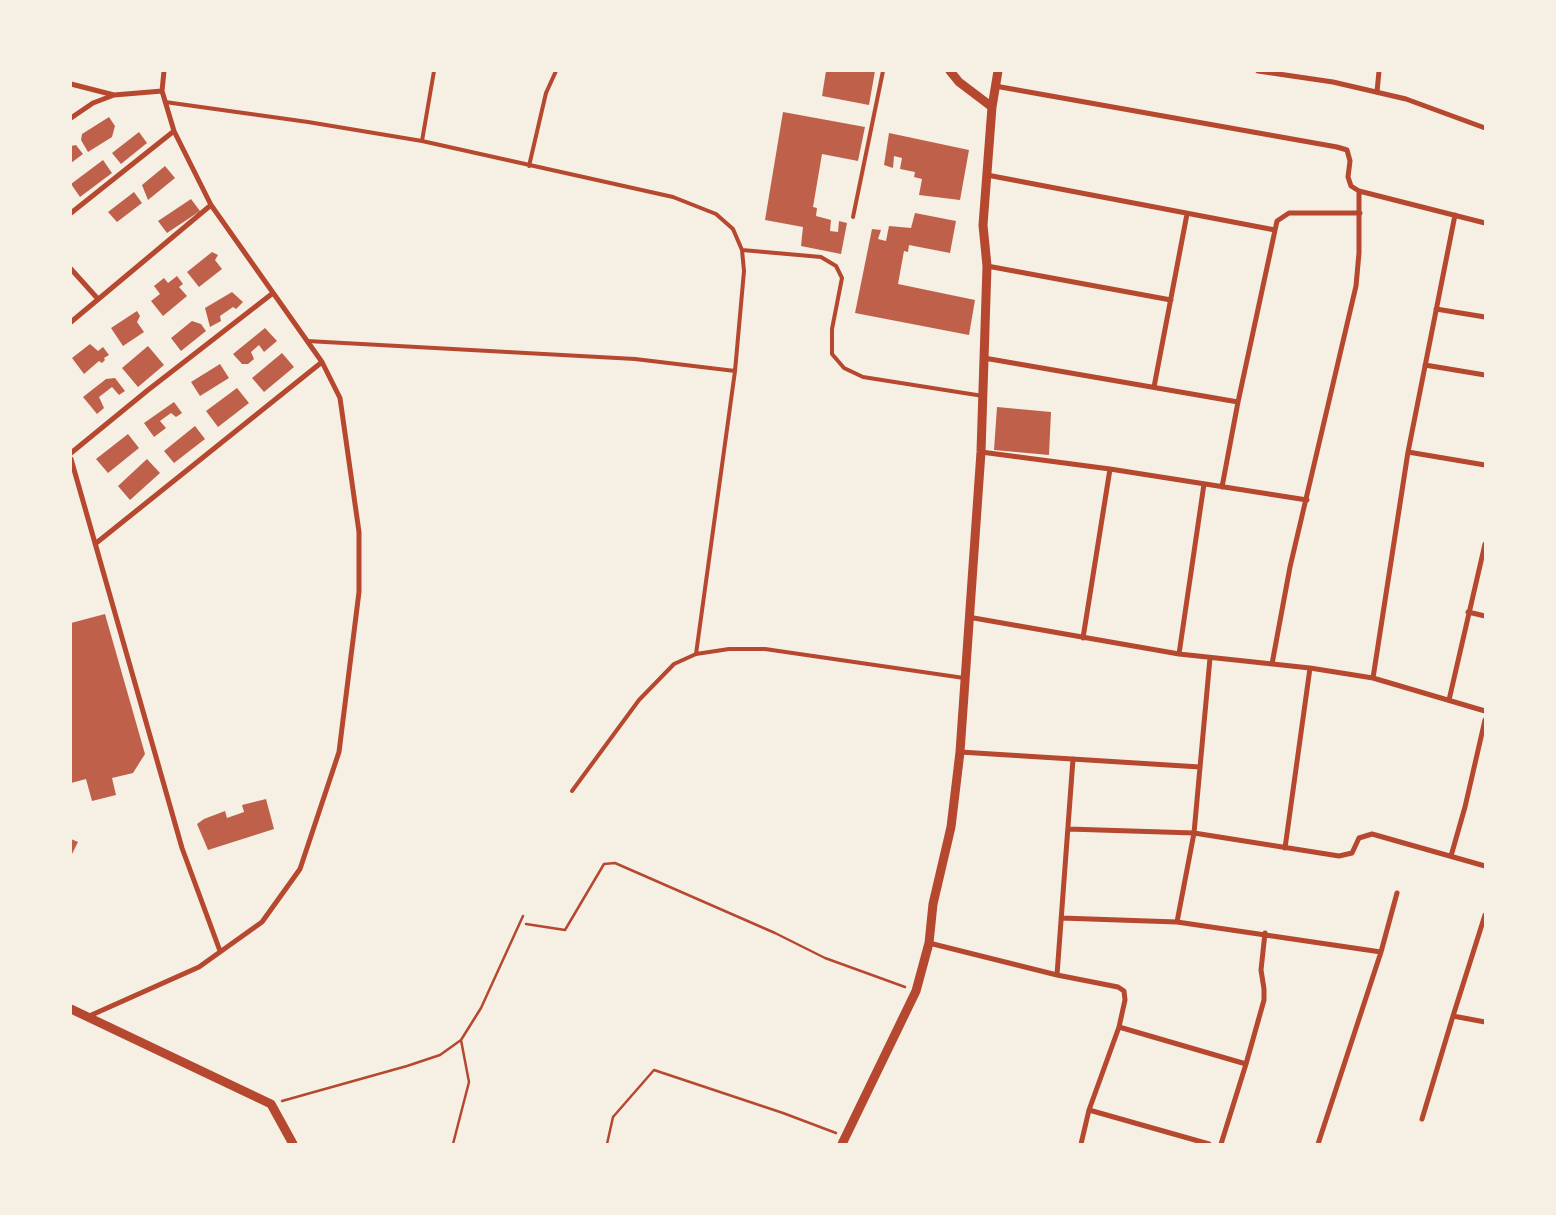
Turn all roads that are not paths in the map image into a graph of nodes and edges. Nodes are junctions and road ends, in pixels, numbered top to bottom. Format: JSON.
{"nodes":[{"id":1,"x":164,"y":71,"type":"edge"},
{"id":2,"x":434,"y":71,"type":"edge"},
{"id":3,"x":556,"y":71,"type":"edge"},
{"id":4,"x":883,"y":71,"type":"edge"},
{"id":5,"x":950,"y":71,"type":"edge"},
{"id":6,"x":998,"y":71,"type":"edge"},
{"id":7,"x":1258,"y":71,"type":"edge"},
{"id":8,"x":1379,"y":71,"type":"edge"},
{"id":9,"x":71,"y":84,"type":"edge"},
{"id":10,"x":995,"y":86,"type":"junction"},
{"id":11,"x":162,"y":91,"type":"junction"},
{"id":12,"x":1377,"y":92,"type":"junction"},
{"id":13,"x":114,"y":96,"type":"junction"},
{"id":14,"x":166,"y":102,"type":"junction"},
{"id":15,"x":992,"y":107,"type":"junction"},
{"id":16,"x":71,"y":118,"type":"edge"},
{"id":17,"x":1485,"y":128,"type":"edge"},
{"id":18,"x":174,"y":131,"type":"junction"},
{"id":19,"x":422,"y":141,"type":"junction"},
{"id":20,"x":529,"y":166,"type":"junction"},
{"id":21,"x":986,"y":174,"type":"junction"},
{"id":22,"x":1359,"y":191,"type":"junction"},
{"id":23,"x":211,"y":205,"type":"junction"},
{"id":24,"x":71,"y":213,"type":"edge"},
{"id":25,"x":1360,"y":213,"type":"junction"},
{"id":26,"x":1187,"y":214,"type":"junction"},
{"id":27,"x":1455,"y":215,"type":"junction"},
{"id":28,"x":853,"y":217,"type":"dead end"},
{"id":29,"x":1485,"y":222,"type":"edge"},
{"id":30,"x":1275,"y":230,"type":"junction"},
{"id":31,"x":742,"y":250,"type":"junction"},
{"id":32,"x":987,"y":266,"type":"junction"},
{"id":33,"x":71,"y":269,"type":"edge"},
{"id":34,"x":273,"y":293,"type":"junction"},
{"id":35,"x":98,"y":299,"type":"junction"},
{"id":36,"x":1171,"y":300,"type":"junction"},
{"id":37,"x":1436,"y":309,"type":"junction"},
{"id":38,"x":1485,"y":317,"type":"edge"},
{"id":39,"x":71,"y":322,"type":"edge"},
{"id":40,"x":307,"y":341,"type":"junction"},
{"id":41,"x":984,"y":358,"type":"junction"},
{"id":42,"x":322,"y":362,"type":"junction"},
{"id":43,"x":1425,"y":364,"type":"junction"},
{"id":44,"x":734,"y":371,"type":"junction"},
{"id":45,"x":1485,"y":375,"type":"edge"},
{"id":46,"x":1154,"y":387,"type":"junction"},
{"id":47,"x":983,"y":396,"type":"junction"},
{"id":48,"x":1238,"y":402,"type":"junction"},
{"id":49,"x":981,"y":452,"type":"junction"},
{"id":50,"x":1408,"y":452,"type":"junction"},
{"id":51,"x":71,"y":453,"type":"edge"},
{"id":52,"x":71,"y":459,"type":"edge"},
{"id":53,"x":1485,"y":465,"type":"edge"},
{"id":54,"x":1110,"y":469,"type":"junction"},
{"id":55,"x":1204,"y":484,"type":"junction"},
{"id":56,"x":1222,"y":487,"type":"junction"},
{"id":57,"x":1307,"y":500,"type":"junction"},
{"id":58,"x":95,"y":544,"type":"junction"},
{"id":59,"x":1484,"y":547,"type":"edge"},
{"id":60,"x":1468,"y":612,"type":"junction"},
{"id":61,"x":1485,"y":616,"type":"edge"},
{"id":62,"x":968,"y":617,"type":"junction"},
{"id":63,"x":1083,"y":638,"type":"junction"},
{"id":64,"x":696,"y":654,"type":"junction"},
{"id":65,"x":1179,"y":654,"type":"junction"},
{"id":66,"x":1210,"y":658,"type":"junction"},
{"id":67,"x":1272,"y":664,"type":"junction"},
{"id":68,"x":1310,"y":668,"type":"junction"},
{"id":69,"x":964,"y":678,"type":"junction"},
{"id":70,"x":1373,"y":678,"type":"junction"},
{"id":71,"x":1449,"y":700,"type":"junction"},
{"id":72,"x":1485,"y":711,"type":"edge"},
{"id":73,"x":1485,"y":720,"type":"edge"},
{"id":74,"x":960,"y":752,"type":"junction"},
{"id":75,"x":1073,"y":758,"type":"junction"},
{"id":76,"x":1200,"y":768,"type":"junction"},
{"id":77,"x":572,"y":791,"type":"dead end"},
{"id":78,"x":1068,"y":829,"type":"junction"},
{"id":79,"x":1194,"y":833,"type":"junction"},
{"id":80,"x":1285,"y":848,"type":"junction"},
{"id":81,"x":1451,"y":856,"type":"junction"},
{"id":82,"x":1485,"y":866,"type":"edge"},
{"id":83,"x":1397,"y":893,"type":"dead end"},
{"id":84,"x":1485,"y":915,"type":"edge"},
{"id":85,"x":1060,"y":918,"type":"junction"},
{"id":86,"x":1178,"y":922,"type":"junction"},
{"id":87,"x":1265,"y":933,"type":"junction"},
{"id":88,"x":929,"y":943,"type":"junction"},
{"id":89,"x":220,"y":951,"type":"junction"},
{"id":90,"x":1381,"y":952,"type":"junction"},
{"id":91,"x":1057,"y":975,"type":"junction"},
{"id":92,"x":71,"y":1009,"type":"edge"},
{"id":93,"x":1452,"y":1016,"type":"junction"},
{"id":94,"x":87,"y":1017,"type":"junction"},
{"id":95,"x":1485,"y":1022,"type":"edge"},
{"id":96,"x":1119,"y":1027,"type":"junction"},
{"id":97,"x":1246,"y":1064,"type":"junction"},
{"id":98,"x":1089,"y":1110,"type":"junction"},
{"id":99,"x":1422,"y":1119,"type":"dead end"},
{"id":100,"x":843,"y":1140,"type":"edge"},
{"id":101,"x":292,"y":1144,"type":"edge"},
{"id":102,"x":1081,"y":1144,"type":"edge"},
{"id":103,"x":1210,"y":1144,"type":"edge"},
{"id":104,"x":1221,"y":1144,"type":"edge"},
{"id":105,"x":1318,"y":1144,"type":"edge"}],
"edges":[{"from":1,"to":11,"type":"street"},
{"from":2,"to":19,"type":"lane"},
{"from":3,"to":20,"type":"lane"},
{"from":4,"to":28,"type":"lane"},
{"from":5,"to":15,"type":"street"},
{"from":6,"to":10,"type":"street"},
{"from":7,"to":12,"type":"street"},
{"from":8,"to":12,"type":"street"},
{"from":9,"to":13,"type":"street"},
{"from":10,"to":15,"type":"street"},
{"from":10,"to":22,"type":"street"},
{"from":11,"to":13,"type":"street"},
{"from":11,"to":14,"type":"street"},
{"from":12,"to":17,"type":"street"},
{"from":13,"to":16,"type":"street"},
{"from":14,"to":18,"type":"street"},
{"from":14,"to":19,"type":"lane"},
{"from":15,"to":21,"type":"street"},
{"from":18,"to":23,"type":"street"},
{"from":18,"to":24,"type":"street"},
{"from":19,"to":20,"type":"lane"},
{"from":20,"to":31,"type":"lane"},
{"from":21,"to":26,"type":"street"},
{"from":21,"to":32,"type":"street"},
{"from":22,"to":25,"type":"street"},
{"from":22,"to":27,"type":"street"},
{"from":23,"to":34,"type":"street"},
{"from":23,"to":35,"type":"street"},
{"from":25,"to":30,"type":"street"},
{"from":25,"to":57,"type":"street"},
{"from":26,"to":30,"type":"street"},
{"from":26,"to":36,"type":"street"},
{"from":27,"to":29,"type":"street"},
{"from":27,"to":37,"type":"street"},
{"from":30,"to":48,"type":"street"},
{"from":31,"to":44,"type":"lane"},
{"from":31,"to":47,"type":"lane"},
{"from":32,"to":36,"type":"street"},
{"from":32,"to":41,"type":"street"},
{"from":33,"to":35,"type":"street"},
{"from":34,"to":40,"type":"street"},
{"from":34,"to":51,"type":"street"},
{"from":35,"to":39,"type":"street"},
{"from":36,"to":46,"type":"street"},
{"from":37,"to":38,"type":"street"},
{"from":37,"to":43,"type":"street"},
{"from":40,"to":42,"type":"street"},
{"from":40,"to":44,"type":"lane"},
{"from":41,"to":46,"type":"street"},
{"from":41,"to":47,"type":"street"},
{"from":42,"to":58,"type":"street"},
{"from":42,"to":89,"type":"street"},
{"from":43,"to":45,"type":"street"},
{"from":43,"to":50,"type":"street"},
{"from":44,"to":64,"type":"lane"},
{"from":46,"to":48,"type":"street"},
{"from":47,"to":49,"type":"street"},
{"from":48,"to":56,"type":"street"},
{"from":49,"to":54,"type":"street"},
{"from":49,"to":62,"type":"street"},
{"from":50,"to":53,"type":"street"},
{"from":50,"to":70,"type":"street"},
{"from":52,"to":58,"type":"street"},
{"from":54,"to":55,"type":"street"},
{"from":54,"to":63,"type":"street"},
{"from":55,"to":56,"type":"street"},
{"from":55,"to":65,"type":"street"},
{"from":56,"to":57,"type":"street"},
{"from":57,"to":67,"type":"street"},
{"from":58,"to":89,"type":"street"},
{"from":59,"to":60,"type":"street"},
{"from":60,"to":61,"type":"street"},
{"from":60,"to":71,"type":"street"},
{"from":62,"to":63,"type":"street"},
{"from":62,"to":69,"type":"street"},
{"from":63,"to":65,"type":"street"},
{"from":64,"to":69,"type":"lane"},
{"from":64,"to":77,"type":"lane"},
{"from":65,"to":66,"type":"street"},
{"from":66,"to":67,"type":"street"},
{"from":66,"to":76,"type":"street"},
{"from":67,"to":68,"type":"street"},
{"from":68,"to":70,"type":"street"},
{"from":68,"to":80,"type":"street"},
{"from":69,"to":74,"type":"street"},
{"from":70,"to":71,"type":"street"},
{"from":71,"to":72,"type":"street"},
{"from":73,"to":81,"type":"street"},
{"from":74,"to":75,"type":"street"},
{"from":74,"to":88,"type":"street"},
{"from":75,"to":76,"type":"street"},
{"from":75,"to":78,"type":"street"},
{"from":76,"to":79,"type":"street"},
{"from":78,"to":79,"type":"street"},
{"from":78,"to":85,"type":"street"},
{"from":79,"to":80,"type":"street"},
{"from":79,"to":86,"type":"street"},
{"from":80,"to":81,"type":"street"},
{"from":81,"to":82,"type":"street"},
{"from":83,"to":90,"type":"street"},
{"from":84,"to":93,"type":"street"},
{"from":85,"to":86,"type":"street"},
{"from":85,"to":91,"type":"street"},
{"from":86,"to":87,"type":"street"},
{"from":87,"to":90,"type":"street"},
{"from":87,"to":97,"type":"street"},
{"from":88,"to":91,"type":"street"},
{"from":88,"to":100,"type":"street"},
{"from":89,"to":94,"type":"street"},
{"from":90,"to":105,"type":"street"},
{"from":91,"to":96,"type":"street"},
{"from":92,"to":94,"type":"street"},
{"from":93,"to":95,"type":"street"},
{"from":93,"to":99,"type":"street"},
{"from":94,"to":101,"type":"street"},
{"from":96,"to":97,"type":"street"},
{"from":96,"to":98,"type":"street"},
{"from":97,"to":104,"type":"street"},
{"from":98,"to":102,"type":"street"},
{"from":98,"to":103,"type":"street"}]}
